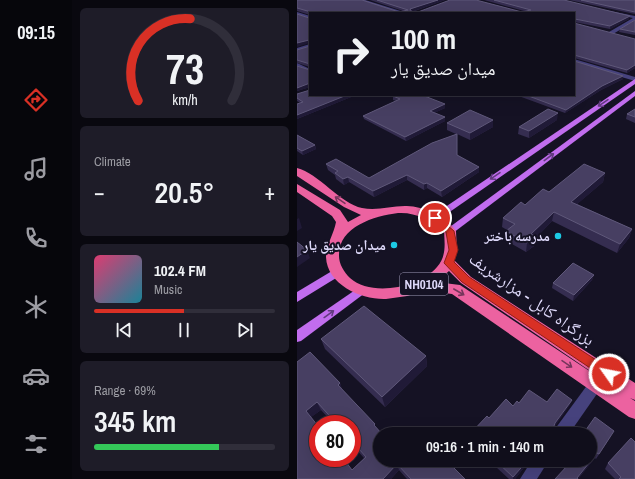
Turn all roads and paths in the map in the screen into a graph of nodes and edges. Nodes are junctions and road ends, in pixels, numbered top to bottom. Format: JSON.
{"nodes":[{"id":1,"x":361,"y":0,"type":"edge"},
{"id":2,"x":602,"y":10,"type":"edge"},
{"id":3,"x":402,"y":12,"type":"edge"},
{"id":4,"x":297,"y":13,"type":"edge"},
{"id":5,"x":309,"y":18,"type":"edge"},
{"id":6,"x":635,"y":18,"type":"edge"},
{"id":7,"x":604,"y":32,"type":"edge"},
{"id":8,"x":611,"y":33,"type":"junction"},
{"id":9,"x":617,"y":35,"type":"edge"},
{"id":10,"x":309,"y":46,"type":"edge"},
{"id":11,"x":297,"y":50,"type":"edge"},
{"id":12,"x":575,"y":61,"type":"edge"},
{"id":13,"x":297,"y":65,"type":"edge"},
{"id":14,"x":309,"y":71,"type":"edge"},
{"id":15,"x":635,"y":80,"type":"edge"},
{"id":16,"x":635,"y":93,"type":"edge"},
{"id":17,"x":297,"y":171,"type":"edge"},
{"id":18,"x":297,"y":187,"type":"edge"},
{"id":19,"x":376,"y":212,"type":"junction"},
{"id":20,"x":435,"y":218,"type":"junction"},
{"id":21,"x":450,"y":231,"type":"junction"},
{"id":22,"x":339,"y":236,"type":"junction"},
{"id":23,"x":449,"y":263,"type":"junction"},
{"id":24,"x":337,"y":272,"type":"junction"},
{"id":25,"x":421,"y":286,"type":"junction"},
{"id":26,"x":361,"y":290,"type":"junction"},
{"id":27,"x":297,"y":298,"type":"edge"},
{"id":28,"x":297,"y":337,"type":"edge"},
{"id":29,"x":596,"y":384,"type":"junction"},
{"id":30,"x":635,"y":392,"type":"edge"},
{"id":31,"x":635,"y":411,"type":"edge"},
{"id":32,"x":565,"y":427,"type":"edge"},
{"id":33,"x":536,"y":467,"type":"edge"},
{"id":34,"x":528,"y":479,"type":"edge"}],
"edges":[{"from":1,"to":3,"type":"street"},
{"from":2,"to":6,"type":"street"},
{"from":4,"to":5,"type":"street"},
{"from":6,"to":8,"type":"street"},
{"from":7,"to":8,"type":"street"},
{"from":8,"to":9,"type":"street"},
{"from":10,"to":11,"type":"street"},
{"from":12,"to":15,"type":"street"},
{"from":13,"to":14,"type":"street"},
{"from":15,"to":20,"type":"main road","one_way":true},
{"from":21,"to":16,"type":"main road","one_way":true},
{"from":19,"to":17,"type":"highway","one_way":true},
{"from":18,"to":22,"type":"highway"},
{"from":19,"to":20,"type":"highway"},
{"from":19,"to":22,"type":"highway"},
{"from":20,"to":21,"type":"highway"},
{"from":21,"to":23,"type":"highway","number":"NH0104"},
{"from":22,"to":24,"type":"highway"},
{"from":23,"to":25,"type":"highway","number":"NH0104"},
{"from":23,"to":30,"type":"highway","name":"بزرگراه کابل - مزارشریف","number":"NH0104"},
{"from":24,"to":26,"type":"highway","number":"NH0104"},
{"from":24,"to":27,"type":"main road"},
{"from":25,"to":26,"type":"highway","number":"NH0104"},
{"from":25,"to":29,"type":"highway","number":"NH0104","one_way":true},
{"from":28,"to":26,"type":"main road","one_way":true},
{"from":29,"to":31,"type":"highway","number":"NH0104"},
{"from":29,"to":32,"type":"street"},
{"from":33,"to":34,"type":"street"}]}
